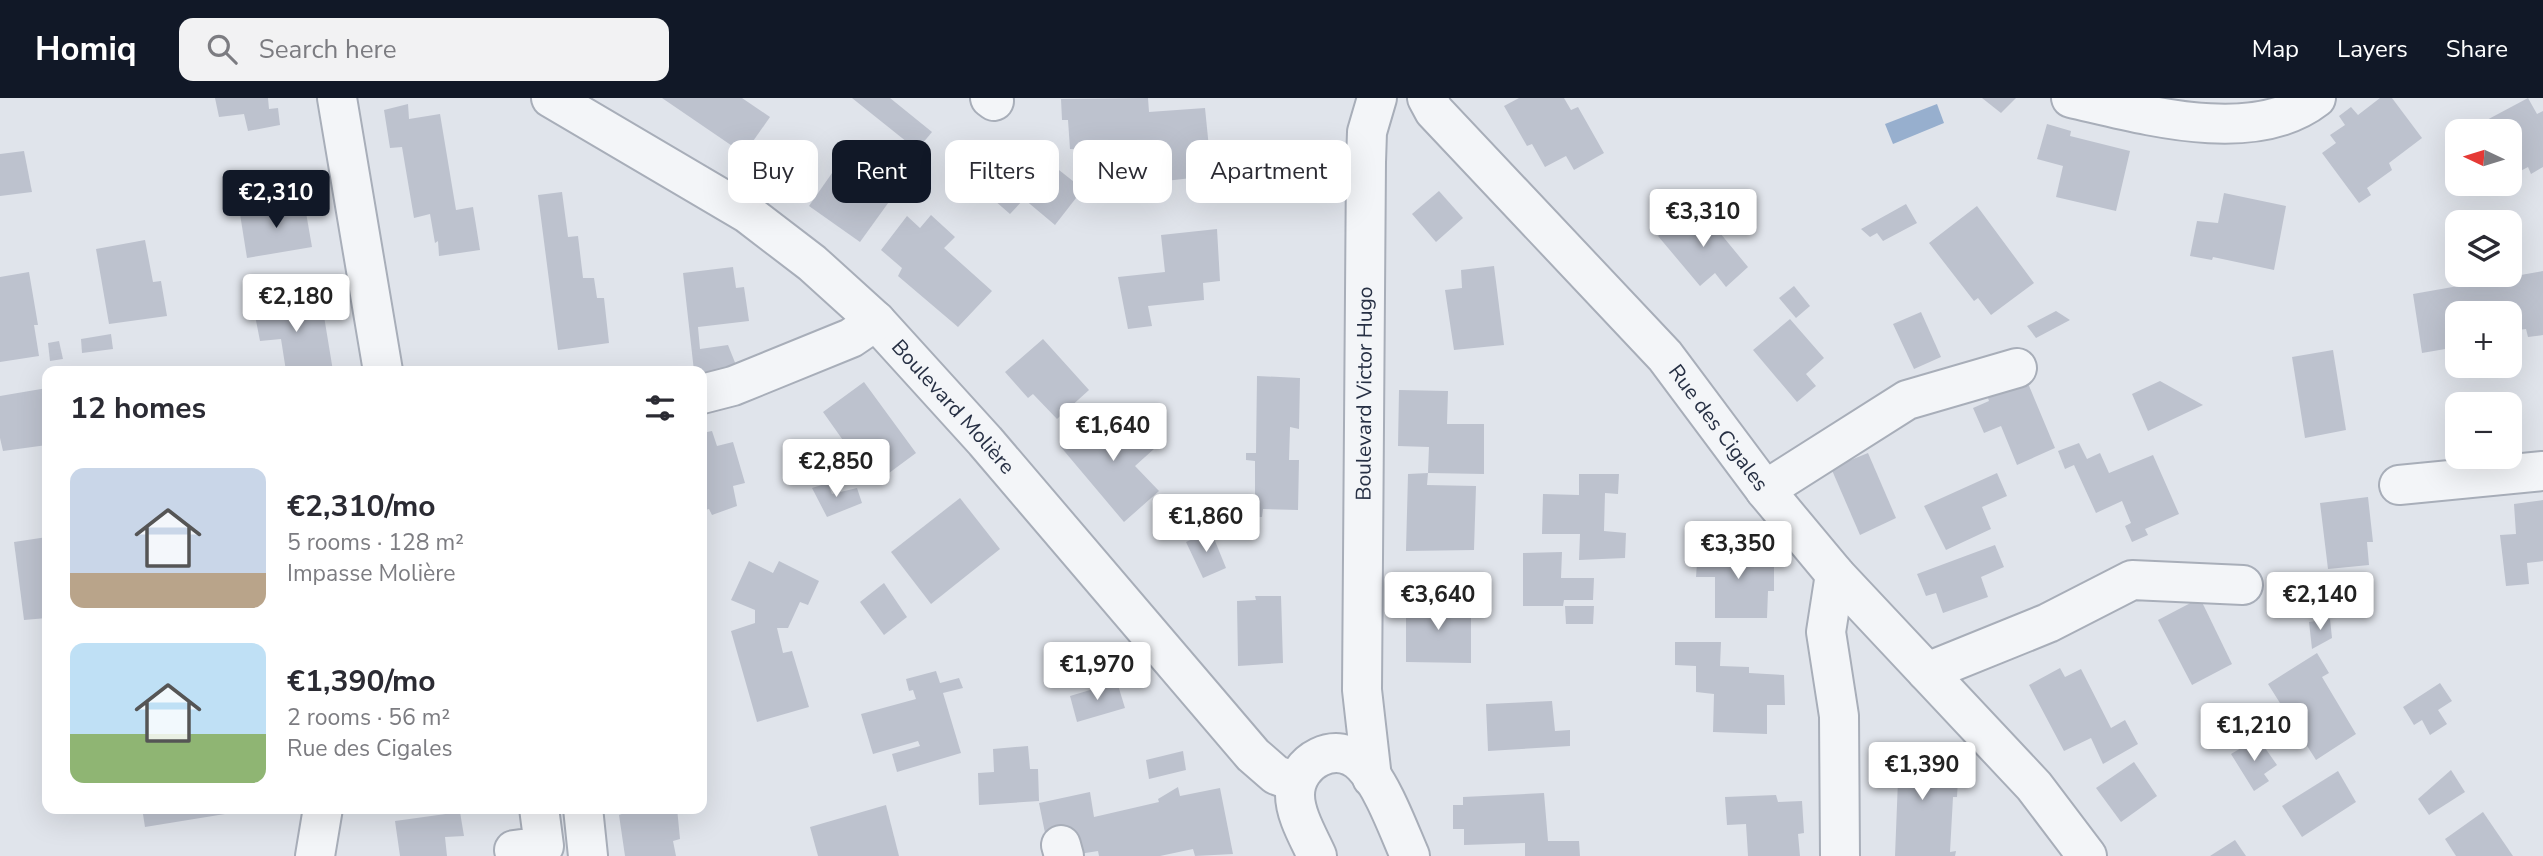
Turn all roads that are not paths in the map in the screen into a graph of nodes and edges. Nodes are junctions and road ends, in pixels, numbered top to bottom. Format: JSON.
{"nodes":[{"id":1,"x":337,"y":98,"type":"edge"},
{"id":2,"x":1377,"y":98,"type":"edge"},
{"id":3,"x":1427,"y":98,"type":"edge"},
{"id":4,"x":2071,"y":98,"type":"edge"},
{"id":5,"x":2316,"y":98,"type":"edge"},
{"id":6,"x":565,"y":102,"type":"edge"},
{"id":7,"x":876,"y":321,"type":"junction"},
{"id":8,"x":382,"y":366,"type":"edge"},
{"id":9,"x":2017,"y":368,"type":"dead end"},
{"id":10,"x":707,"y":393,"type":"edge"},
{"id":11,"x":2543,"y":471,"type":"edge"},
{"id":12,"x":2399,"y":485,"type":"dead end"},
{"id":13,"x":1765,"y":490,"type":"junction"},
{"id":14,"x":1835,"y":574,"type":"junction"},
{"id":15,"x":2243,"y":585,"type":"dead end"},
{"id":16,"x":1927,"y":672,"type":"junction"},
{"id":17,"x":1362,"y":690,"type":"junction"},
{"id":18,"x":1332,"y":753,"type":"junction"},
{"id":19,"x":1372,"y":778,"type":"junction"},
{"id":20,"x":1296,"y":782,"type":"junction"},
{"id":21,"x":322,"y":814,"type":"edge"},
{"id":22,"x":540,"y":814,"type":"edge"},
{"id":23,"x":584,"y":814,"type":"edge"},
{"id":24,"x":514,"y":850,"type":"dead end"},
{"id":25,"x":316,"y":856,"type":"edge"},
{"id":26,"x":588,"y":856,"type":"edge"},
{"id":27,"x":1317,"y":856,"type":"edge"},
{"id":28,"x":1410,"y":856,"type":"edge"},
{"id":29,"x":1840,"y":856,"type":"edge"},
{"id":30,"x":2087,"y":856,"type":"edge"}],
"edges":[{"from":1,"to":8,"type":"street"},
{"from":2,"to":17,"type":"street","name":"Boulevard Victor Hugo"},
{"from":3,"to":13,"type":"street","name":"Rue des Cigales"},
{"from":4,"to":5,"type":"street"},
{"from":6,"to":7,"type":"street","name":"Boulevard Molière"},
{"from":7,"to":10,"type":"street"},
{"from":7,"to":20,"type":"street","name":"Boulevard Molière"},
{"from":9,"to":13,"type":"street"},
{"from":11,"to":12,"type":"street"},
{"from":13,"to":14,"type":"street","name":"Rue des Cigales"},
{"from":14,"to":16,"type":"street","name":"Rue des Cigales"},
{"from":14,"to":29,"type":"street"},
{"from":15,"to":16,"type":"street"},
{"from":16,"to":30,"type":"street","name":"Rue des Cigales"},
{"from":17,"to":18,"type":"street","name":"Boulevard Victor Hugo"},
{"from":17,"to":19,"type":"street","name":"Boulevard Victor Hugo"},
{"from":18,"to":19,"type":"street"},
{"from":18,"to":20,"type":"street"},
{"from":19,"to":28,"type":"street"},
{"from":20,"to":27,"type":"street"},
{"from":21,"to":25,"type":"street"},
{"from":22,"to":24,"type":"street"},
{"from":23,"to":26,"type":"street"}]}
